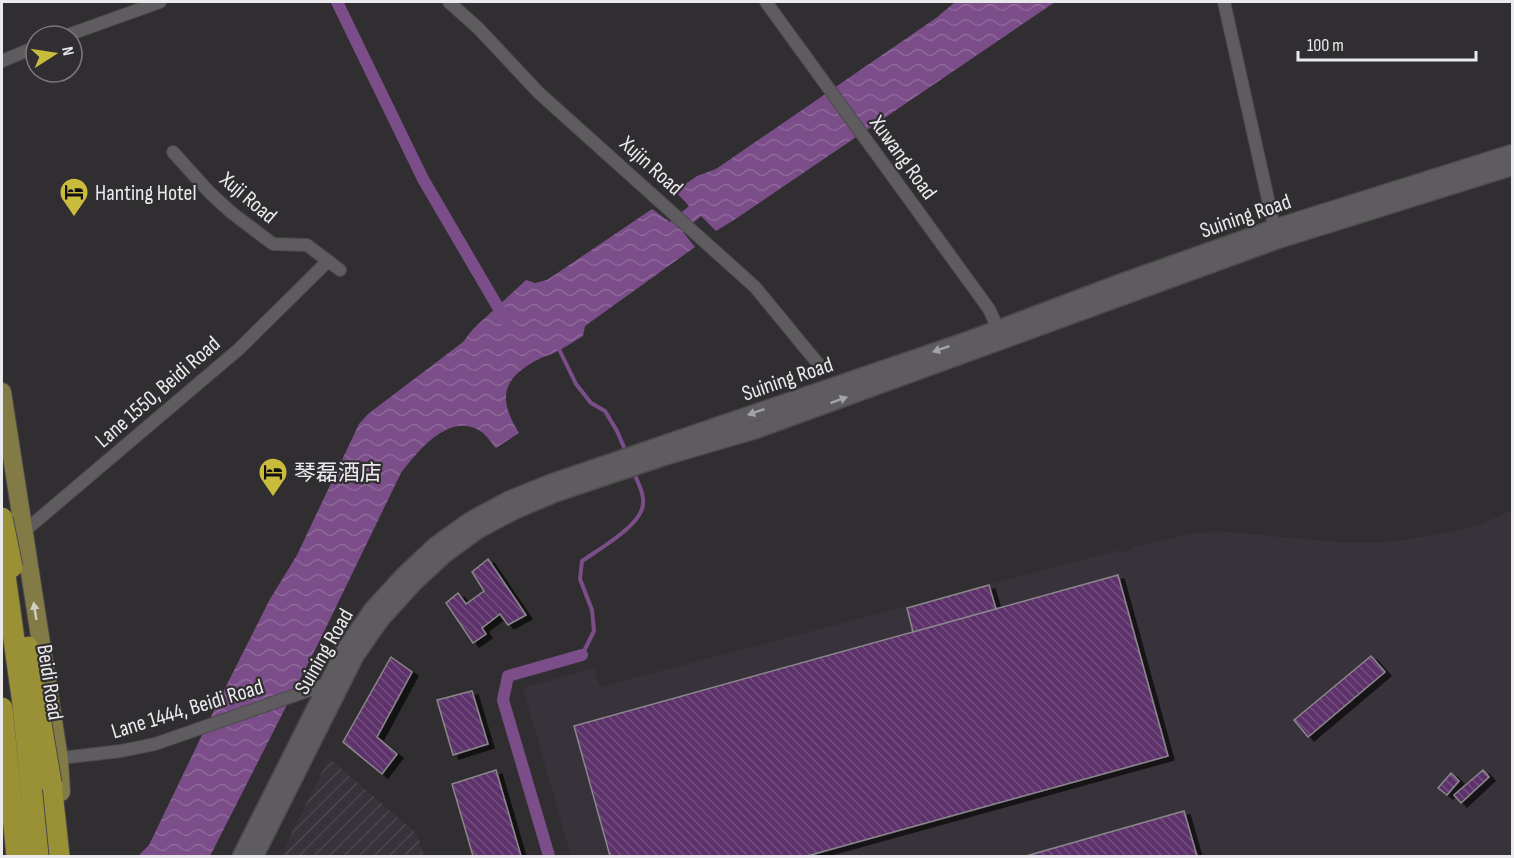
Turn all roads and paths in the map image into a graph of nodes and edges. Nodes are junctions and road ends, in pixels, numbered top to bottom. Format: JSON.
{"nodes":[{"id":1,"x":159,"y":2,"type":"edge"},
{"id":2,"x":449,"y":2,"type":"edge"},
{"id":3,"x":766,"y":2,"type":"edge"},
{"id":4,"x":1224,"y":2,"type":"edge"},
{"id":5,"x":84,"y":29,"type":"edge"},
{"id":6,"x":24,"y":52,"type":"edge"},
{"id":7,"x":2,"y":61,"type":"edge"},
{"id":8,"x":173,"y":152,"type":"dead end"},
{"id":9,"x":1512,"y":153,"type":"edge"},
{"id":10,"x":1512,"y":167,"type":"edge"},
{"id":11,"x":1276,"y":234,"type":"junction"},
{"id":12,"x":328,"y":261,"type":"junction"},
{"id":13,"x":340,"y":270,"type":"dead end"},
{"id":14,"x":1001,"y":334,"type":"junction"},
{"id":15,"x":820,"y":366,"type":"dead end"},
{"id":16,"x":2,"y":392,"type":"edge"},
{"id":17,"x":2,"y":461,"type":"edge"},
{"id":18,"x":628,"y":463,"type":"junction"},
{"id":19,"x":16,"y":487,"type":"junction"},
{"id":20,"x":2,"y":517,"type":"edge"},
{"id":21,"x":23,"y":533,"type":"junction"},
{"id":22,"x":4,"y":550,"type":"edge"},
{"id":23,"x":344,"y":678,"type":"junction"},
{"id":24,"x":328,"y":684,"type":"junction"},
{"id":25,"x":2,"y":708,"type":"edge"},
{"id":26,"x":59,"y":759,"type":"junction"},
{"id":27,"x":39,"y":760,"type":"junction"},
{"id":28,"x":2,"y":767,"type":"edge"},
{"id":29,"x":2,"y":795,"type":"edge"},
{"id":30,"x":47,"y":852,"type":"edge"},
{"id":31,"x":7,"y":856,"type":"edge"},
{"id":32,"x":17,"y":856,"type":"edge"},
{"id":33,"x":69,"y":856,"type":"edge"},
{"id":34,"x":241,"y":856,"type":"edge"},
{"id":35,"x":255,"y":856,"type":"edge"}],
"edges":[{"from":1,"to":5,"type":"street"},
{"from":2,"to":15,"type":"street","name":"Xujin Road"},
{"from":3,"to":14,"type":"street","name":"Xuwang Road"},
{"from":4,"to":11,"type":"street"},
{"from":6,"to":7,"type":"street"},
{"from":8,"to":12,"type":"street","name":"Xuji Road"},
{"from":9,"to":11,"type":"main road","name":"Suining Road"},
{"from":10,"to":11,"type":"main road","name":"Suining Road"},
{"from":11,"to":14,"type":"main road","name":"Suining Road"},
{"from":12,"to":13,"type":"street","name":"Xuji Road"},
{"from":12,"to":21,"type":"street","name":"Lane 1550, Beidi Road"},
{"from":14,"to":18,"type":"main road","name":"Suining Road"},
{"from":16,"to":19,"type":"main road"},
{"from":17,"to":19,"type":"main road"},
{"from":18,"to":23,"type":"main road","name":"Suining Road"},
{"from":18,"to":24,"type":"main road","name":"Suining Road"},
{"from":19,"to":21,"type":"main road"},
{"from":20,"to":22,"type":"main road","name":"Beidi Road"},
{"from":20,"to":30,"type":"highway","bridge":true},
{"from":21,"to":22,"type":"street","name":"Lane 1550, Beidi Road"},
{"from":26,"to":21,"type":"main road","one_way":true},
{"from":22,"to":27,"type":"main road","name":"Beidi Road"},
{"from":22,"to":30,"type":"highway","bridge":true},
{"from":23,"to":24,"type":"street","name":"Lane 1444, Beidi Road"},
{"from":23,"to":35,"type":"main road","name":"Suining Road"},
{"from":24,"to":26,"type":"street","name":"Lane 1444, Beidi Road"},
{"from":24,"to":34,"type":"main road","name":"Suining Road"},
{"from":25,"to":32,"type":"highway","bridge":true},
{"from":26,"to":27,"type":"street","name":"Lane 1444, Beidi Road"},
{"from":26,"to":33,"type":"main road"},
{"from":27,"to":28,"type":"street","name":"Lane 1444, Beidi Road"},
{"from":27,"to":30,"type":"main road","name":"Beidi Road"},
{"from":29,"to":31,"type":"main road"}]}
